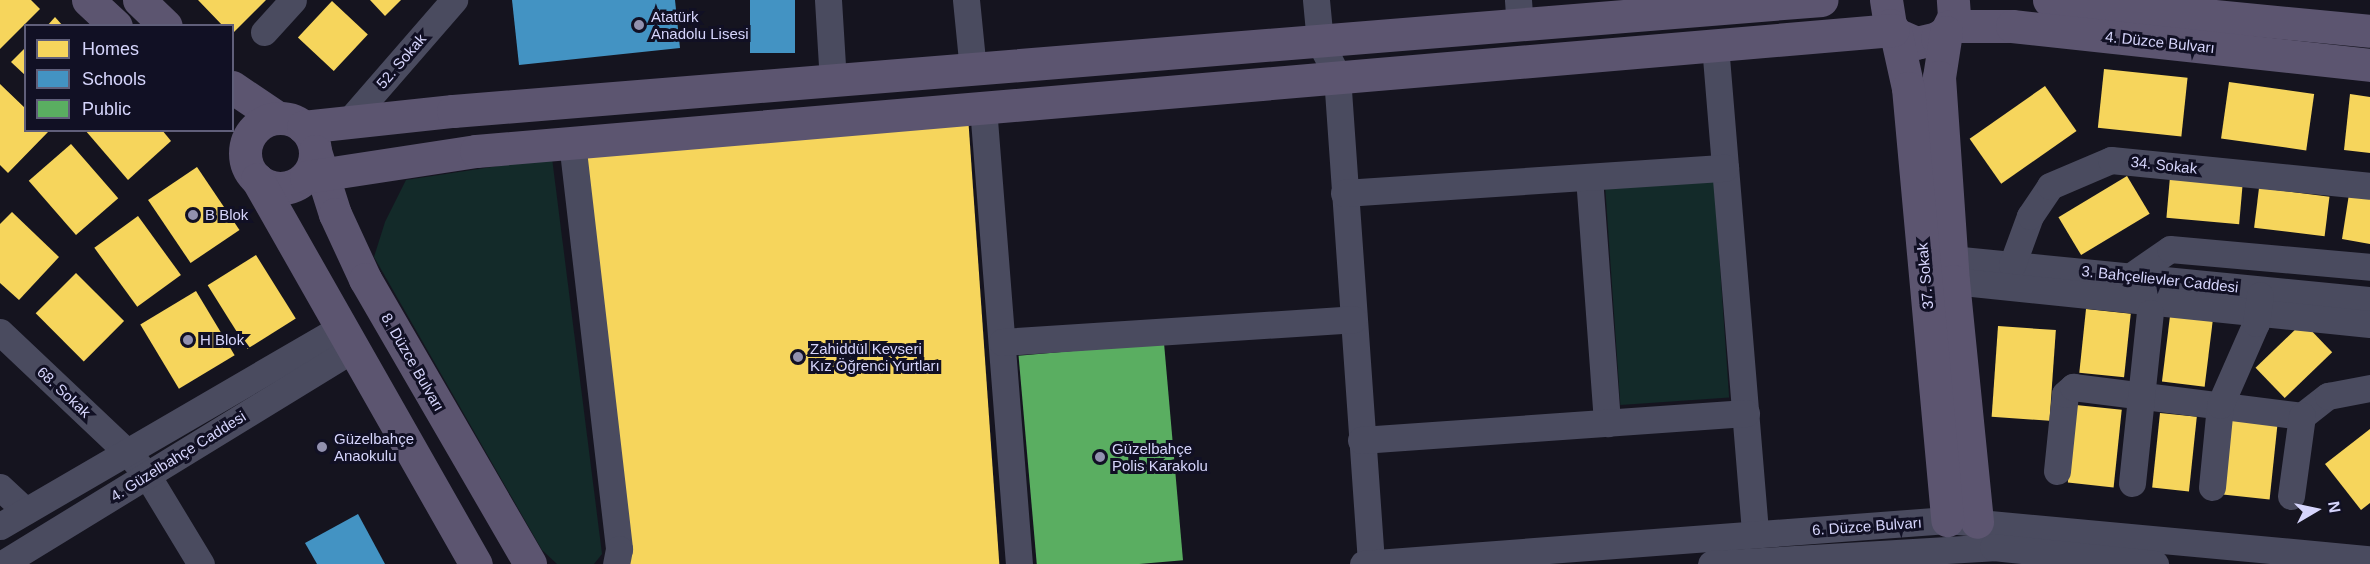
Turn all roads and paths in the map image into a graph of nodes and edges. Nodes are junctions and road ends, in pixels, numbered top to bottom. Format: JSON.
{"nodes":[{"id":1,"x":88,"y":0,"type":"edge"},
{"id":2,"x":139,"y":0,"type":"edge"},
{"id":3,"x":293,"y":0,"type":"edge"},
{"id":4,"x":454,"y":0,"type":"edge"},
{"id":5,"x":828,"y":0,"type":"edge"},
{"id":6,"x":966,"y":0,"type":"edge"},
{"id":7,"x":1316,"y":0,"type":"edge"},
{"id":8,"x":1822,"y":0,"type":"edge"},
{"id":9,"x":2049,"y":0,"type":"edge"},
{"id":10,"x":1519,"y":13,"type":"edge"},
{"id":11,"x":1950,"y":19,"type":"edge"},
{"id":12,"x":1892,"y":21,"type":"edge"},
{"id":13,"x":114,"y":24,"type":"edge"},
{"id":14,"x":164,"y":24,"type":"edge"},
{"id":15,"x":2370,"y":31,"type":"edge"},
{"id":16,"x":264,"y":32,"type":"dead end"},
{"id":17,"x":1320,"y":42,"type":"junction"},
{"id":18,"x":1715,"y":45,"type":"junction"},
{"id":19,"x":2370,"y":64,"type":"edge"},
{"id":20,"x":973,"y":70,"type":"junction"},
{"id":21,"x":1337,"y":76,"type":"junction"},
{"id":22,"x":833,"y":81,"type":"junction"},
{"id":23,"x":234,"y":89,"type":"edge"},
{"id":24,"x":983,"y":107,"type":"junction"},
{"id":25,"x":348,"y":122,"type":"junction"},
{"id":26,"x":225,"y":132,"type":"edge"},
{"id":27,"x":572,"y":142,"type":"junction"},
{"id":28,"x":305,"y":150,"type":"junction"},
{"id":29,"x":1929,"y":153,"type":"junction"},
{"id":30,"x":251,"y":167,"type":"junction"},
{"id":31,"x":1725,"y":168,"type":"junction"},
{"id":32,"x":1589,"y":177,"type":"junction"},
{"id":33,"x":2370,"y":186,"type":"edge"},
{"id":34,"x":1344,"y":193,"type":"junction"},
{"id":35,"x":2012,"y":265,"type":"junction"},
{"id":36,"x":2370,"y":267,"type":"edge"},
{"id":37,"x":1952,"y":270,"type":"junction"},
{"id":38,"x":2131,"y":276,"type":"junction"},
{"id":39,"x":2370,"y":300,"type":"edge"},
{"id":40,"x":2259,"y":301,"type":"junction"},
{"id":41,"x":2150,"y":313,"type":"dead end"},
{"id":42,"x":1353,"y":319,"type":"junction"},
{"id":43,"x":2370,"y":324,"type":"edge"},
{"id":44,"x":0,"y":332,"type":"edge"},
{"id":45,"x":348,"y":338,"type":"junction"},
{"id":46,"x":1002,"y":342,"type":"junction"},
{"id":47,"x":1947,"y":367,"type":"junction"},
{"id":48,"x":2370,"y":388,"type":"edge"},
{"id":49,"x":2141,"y":395,"type":"junction"},
{"id":50,"x":2220,"y":405,"type":"junction"},
{"id":51,"x":1746,"y":413,"type":"junction"},
{"id":52,"x":2302,"y":416,"type":"junction"},
{"id":53,"x":1607,"y":423,"type":"junction"},
{"id":54,"x":1361,"y":440,"type":"junction"},
{"id":55,"x":127,"y":452,"type":"junction"},
{"id":56,"x":2057,"y":471,"type":"dead end"},
{"id":57,"x":147,"y":475,"type":"junction"},
{"id":58,"x":2132,"y":483,"type":"dead end"},
{"id":59,"x":0,"y":487,"type":"edge"},
{"id":60,"x":2212,"y":487,"type":"dead end"},
{"id":61,"x":2291,"y":496,"type":"dead end"},
{"id":62,"x":27,"y":511,"type":"junction"},
{"id":63,"x":1962,"y":521,"type":"junction"},
{"id":64,"x":0,"y":526,"type":"edge"},
{"id":65,"x":1755,"y":534,"type":"junction"},
{"id":66,"x":2370,"y":558,"type":"edge"},
{"id":67,"x":1867,"y":559,"type":"edge"},
{"id":68,"x":1759,"y":563,"type":"edge"},
{"id":69,"x":2,"y":564,"type":"edge"},
{"id":70,"x":201,"y":564,"type":"edge"},
{"id":71,"x":476,"y":564,"type":"edge"},
{"id":72,"x":530,"y":564,"type":"edge"},
{"id":73,"x":616,"y":564,"type":"edge"},
{"id":74,"x":1019,"y":564,"type":"edge"},
{"id":75,"x":1364,"y":564,"type":"edge"},
{"id":76,"x":1371,"y":564,"type":"edge"},
{"id":77,"x":1712,"y":564,"type":"edge"},
{"id":78,"x":2155,"y":564,"type":"edge"}],
"edges":[{"from":1,"to":13,"type":"main road"},
{"from":2,"to":14,"type":"main road"},
{"from":3,"to":16,"type":"street"},
{"from":4,"to":25,"type":"street","name":"52. Sokak"},
{"from":5,"to":22,"type":"street"},
{"from":6,"to":20,"type":"street"},
{"from":7,"to":17,"type":"street"},
{"from":8,"to":10,"type":"main road"},
{"from":9,"to":15,"type":"main road","name":"4. Düzce Bulvarı"},
{"from":10,"to":17,"type":"main road"},
{"from":11,"to":12,"type":"main road"},
{"from":11,"to":19,"type":"main road","name":"4. Düzce Bulvarı"},
{"from":11,"to":29,"type":"main road"},
{"from":12,"to":18,"type":"main road"},
{"from":12,"to":29,"type":"main road","name":"37. Sokak"},
{"from":17,"to":20,"type":"main road"},
{"from":17,"to":21,"type":"street"},
{"from":18,"to":21,"type":"main road"},
{"from":18,"to":31,"type":"street"},
{"from":20,"to":22,"type":"main road"},
{"from":21,"to":24,"type":"main road"},
{"from":21,"to":34,"type":"street"},
{"from":22,"to":25,"type":"main road"},
{"from":23,"to":28,"type":"main road"},
{"from":24,"to":27,"type":"main road"},
{"from":24,"to":46,"type":"street"},
{"from":25,"to":28,"type":"main road"},
{"from":26,"to":30,"type":"main road"},
{"from":27,"to":28,"type":"main road"},
{"from":27,"to":73,"type":"street"},
{"from":28,"to":30,"type":"main road"},
{"from":28,"to":30,"type":"main road"},
{"from":28,"to":72,"type":"main road","name":"8. Düzce Bulvarı"},
{"from":29,"to":37,"type":"main road"},
{"from":29,"to":47,"type":"main road","name":"37. Sokak"},
{"from":30,"to":45,"type":"main road"},
{"from":31,"to":32,"type":"street"},
{"from":31,"to":51,"type":"street"},
{"from":32,"to":34,"type":"street"},
{"from":32,"to":53,"type":"street"},
{"from":33,"to":35,"type":"street","name":"34. Sokak"},
{"from":34,"to":42,"type":"street"},
{"from":35,"to":37,"type":"street","name":"3. Bahçelievler Caddesi"},
{"from":35,"to":38,"type":"street","name":"3. Bahçelievler Caddesi"},
{"from":36,"to":38,"type":"street"},
{"from":37,"to":40,"type":"street","name":"3. Bahçelievler Caddesi"},
{"from":37,"to":47,"type":"main road"},
{"from":38,"to":40,"type":"street","name":"3. Bahçelievler Caddesi"},
{"from":39,"to":40,"type":"street","name":"3. Bahçelievler Caddesi"},
{"from":40,"to":43,"type":"street","name":"3. Bahçelievler Caddesi"},
{"from":40,"to":50,"type":"street"},
{"from":41,"to":49,"type":"street"},
{"from":42,"to":46,"type":"street"},
{"from":42,"to":54,"type":"street"},
{"from":44,"to":55,"type":"street","name":"68. Sokak"},
{"from":45,"to":55,"type":"street","name":"4. Güzelbahçe Caddesi"},
{"from":45,"to":57,"type":"street","name":"4. Güzelbahçe Caddesi"},
{"from":45,"to":71,"type":"main road"},
{"from":46,"to":74,"type":"street"},
{"from":47,"to":63,"type":"main road","name":"37. Sokak"},
{"from":48,"to":52,"type":"street"},
{"from":49,"to":50,"type":"street"},
{"from":49,"to":56,"type":"street"},
{"from":49,"to":58,"type":"street"},
{"from":50,"to":52,"type":"street"},
{"from":50,"to":60,"type":"street"},
{"from":51,"to":53,"type":"street"},
{"from":51,"to":65,"type":"street"},
{"from":52,"to":61,"type":"street"},
{"from":53,"to":54,"type":"street"},
{"from":54,"to":76,"type":"street"},
{"from":55,"to":57,"type":"street","name":"68. Sokak"},
{"from":55,"to":62,"type":"street","name":"4. Güzelbahçe Caddesi"},
{"from":57,"to":69,"type":"street","name":"4. Güzelbahçe Caddesi"},
{"from":57,"to":70,"type":"street","name":"68. Sokak"},
{"from":59,"to":62,"type":"street"},
{"from":62,"to":64,"type":"street","name":"4. Güzelbahçe Caddesi"},
{"from":63,"to":65,"type":"street","name":"6. Düzce Bulvarı"},
{"from":63,"to":66,"type":"street","name":"6. Düzce Bulvarı"},
{"from":65,"to":76,"type":"street","name":"6. Düzce Bulvarı"},
{"from":67,"to":68,"type":"street","name":"6. Düzce Bulvarı"},
{"from":67,"to":78,"type":"street","name":"6. Düzce Bulvarı"},
{"from":68,"to":77,"type":"street","name":"6. Düzce Bulvarı"},
{"from":75,"to":76,"type":"street","name":"6. Düzce Bulvarı"}]}
